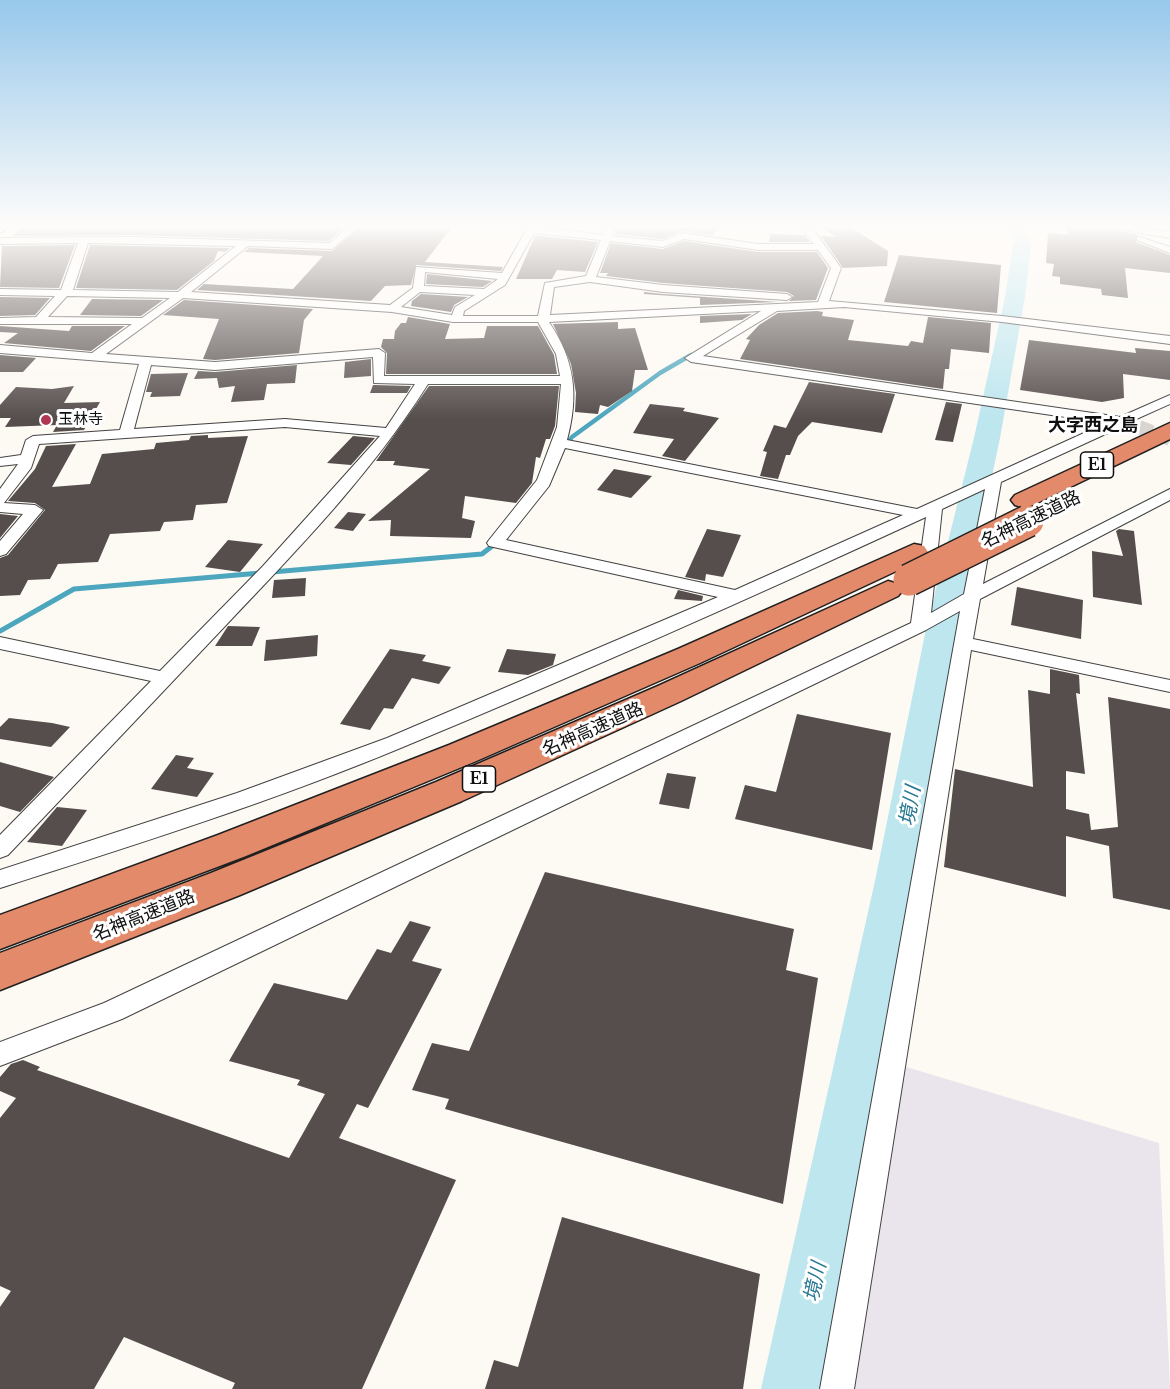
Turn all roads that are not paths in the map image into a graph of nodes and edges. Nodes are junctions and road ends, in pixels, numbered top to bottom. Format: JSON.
{"nodes":[{"id":1,"x":66,"y":290,"type":"edge"},
{"id":2,"x":187,"y":290,"type":"edge"},
{"id":3,"x":417,"y":290,"type":"edge"},
{"id":4,"x":437,"y":290,"type":"edge"},
{"id":5,"x":490,"y":290,"type":"edge"},
{"id":6,"x":548,"y":290,"type":"edge"},
{"id":7,"x":659,"y":290,"type":"edge"},
{"id":8,"x":828,"y":290,"type":"edge"},
{"id":9,"x":0,"y":292,"type":"edge"},
{"id":10,"x":63,"y":292,"type":"junction"},
{"id":11,"x":487,"y":292,"type":"junction"},
{"id":12,"x":181,"y":295,"type":"junction"},
{"id":13,"x":823,"y":303,"type":"junction"},
{"id":14,"x":775,"y":308,"type":"junction"},
{"id":15,"x":392,"y":309,"type":"junction"},
{"id":16,"x":457,"y":319,"type":"junction"},
{"id":17,"x":39,"y":320,"type":"junction"},
{"id":18,"x":0,"y":321,"type":"edge"},
{"id":19,"x":146,"y":321,"type":"junction"},
{"id":20,"x":543,"y":321,"type":"junction"},
{"id":21,"x":1170,"y":340,"type":"edge"},
{"id":22,"x":0,"y":349,"type":"edge"},
{"id":23,"x":94,"y":357,"type":"junction"},
{"id":24,"x":146,"y":361,"type":"junction"},
{"id":25,"x":569,"y":380,"type":"junction"},
{"id":26,"x":423,"y":381,"type":"junction"},
{"id":27,"x":1170,"y":399,"type":"edge"},
{"id":28,"x":1124,"y":421,"type":"junction"},
{"id":29,"x":1139,"y":427,"type":"tunnel mouth"},
{"id":30,"x":1170,"y":430,"type":"edge"},
{"id":31,"x":126,"y":433,"type":"junction"},
{"id":32,"x":390,"y":433,"type":"junction"},
{"id":33,"x":561,"y":444,"type":"junction"},
{"id":34,"x":1170,"y":451,"type":"edge"},
{"id":35,"x":28,"y":459,"type":"junction"},
{"id":36,"x":0,"y":462,"type":"edge"},
{"id":37,"x":993,"y":482,"type":"junction"},
{"id":38,"x":1170,"y":494,"type":"edge"},
{"id":39,"x":0,"y":499,"type":"edge"},
{"id":40,"x":0,"y":507,"type":"edge"},
{"id":41,"x":932,"y":508,"type":"junction"},
{"id":42,"x":1026,"y":511,"type":"junction"},
{"id":43,"x":0,"y":551,"type":"edge"},
{"id":44,"x":737,"y":596,"type":"junction"},
{"id":45,"x":971,"y":598,"type":"junction"},
{"id":46,"x":920,"y":626,"type":"junction"},
{"id":47,"x":0,"y":643,"type":"edge"},
{"id":48,"x":963,"y":643,"type":"junction"},
{"id":49,"x":165,"y":678,"type":"junction"},
{"id":50,"x":1170,"y":686,"type":"edge"},
{"id":51,"x":0,"y":849,"type":"edge"},
{"id":52,"x":266,"y":851,"type":"junction"},
{"id":53,"x":0,"y":879,"type":"edge"},
{"id":54,"x":0,"y":932,"type":"edge"},
{"id":55,"x":0,"y":972,"type":"edge"},
{"id":56,"x":0,"y":1054,"type":"edge"},
{"id":57,"x":837,"y":1389,"type":"edge"}],
"edges":[{"from":1,"to":10,"type":"street"},
{"from":2,"to":12,"type":"street"},
{"from":3,"to":15,"type":"street"},
{"from":4,"to":11,"type":"street"},
{"from":5,"to":11,"type":"street"},
{"from":6,"to":20,"type":"street"},
{"from":7,"to":13,"type":"street"},
{"from":8,"to":13,"type":"street"},
{"from":9,"to":10,"type":"street"},
{"from":10,"to":12,"type":"street"},
{"from":10,"to":17,"type":"street"},
{"from":11,"to":16,"type":"street"},
{"from":12,"to":15,"type":"street"},
{"from":12,"to":19,"type":"street"},
{"from":13,"to":14,"type":"street"},
{"from":13,"to":21,"type":"street"},
{"from":14,"to":20,"type":"street"},
{"from":14,"to":28,"type":"street"},
{"from":15,"to":16,"type":"street"},
{"from":16,"to":20,"type":"street"},
{"from":17,"to":18,"type":"street"},
{"from":17,"to":19,"type":"street"},
{"from":19,"to":23,"type":"street"},
{"from":20,"to":25,"type":"street"},
{"from":22,"to":23,"type":"street"},
{"from":23,"to":24,"type":"street"},
{"from":24,"to":26,"type":"street"},
{"from":24,"to":31,"type":"street"},
{"from":25,"to":26,"type":"street"},
{"from":25,"to":33,"type":"street"},
{"from":26,"to":32,"type":"street"},
{"from":27,"to":28,"type":"street"},
{"from":28,"to":29,"type":"street"},
{"from":28,"to":37,"type":"street"},
{"from":30,"to":42,"type":"highway","name":"名神高速道路","number":"E1"},
{"from":31,"to":32,"type":"street"},
{"from":31,"to":35,"type":"street"},
{"from":32,"to":49,"type":"street"},
{"from":33,"to":41,"type":"street"},
{"from":33,"to":44,"type":"street"},
{"from":34,"to":42,"type":"highway","name":"名神高速道路","number":"E1"},
{"from":35,"to":36,"type":"street"},
{"from":35,"to":39,"type":"street"},
{"from":37,"to":41,"type":"street"},
{"from":37,"to":45,"type":"street"},
{"from":38,"to":45,"type":"street"},
{"from":40,"to":43,"type":"street"},
{"from":41,"to":44,"type":"street"},
{"from":41,"to":46,"type":"street"},
{"from":42,"to":52,"type":"highway","name":"名神高速道路","number":"E1","bridge":true},
{"from":44,"to":53,"type":"street"},
{"from":45,"to":46,"type":"street"},
{"from":45,"to":48,"type":"street"},
{"from":46,"to":56,"type":"street"},
{"from":47,"to":49,"type":"street"},
{"from":48,"to":50,"type":"street"},
{"from":48,"to":57,"type":"street"},
{"from":49,"to":51,"type":"street"},
{"from":52,"to":54,"type":"highway","name":"名神高速道路","number":"E1"},
{"from":52,"to":55,"type":"highway","name":"名神高速道路","number":"E1"}]}
